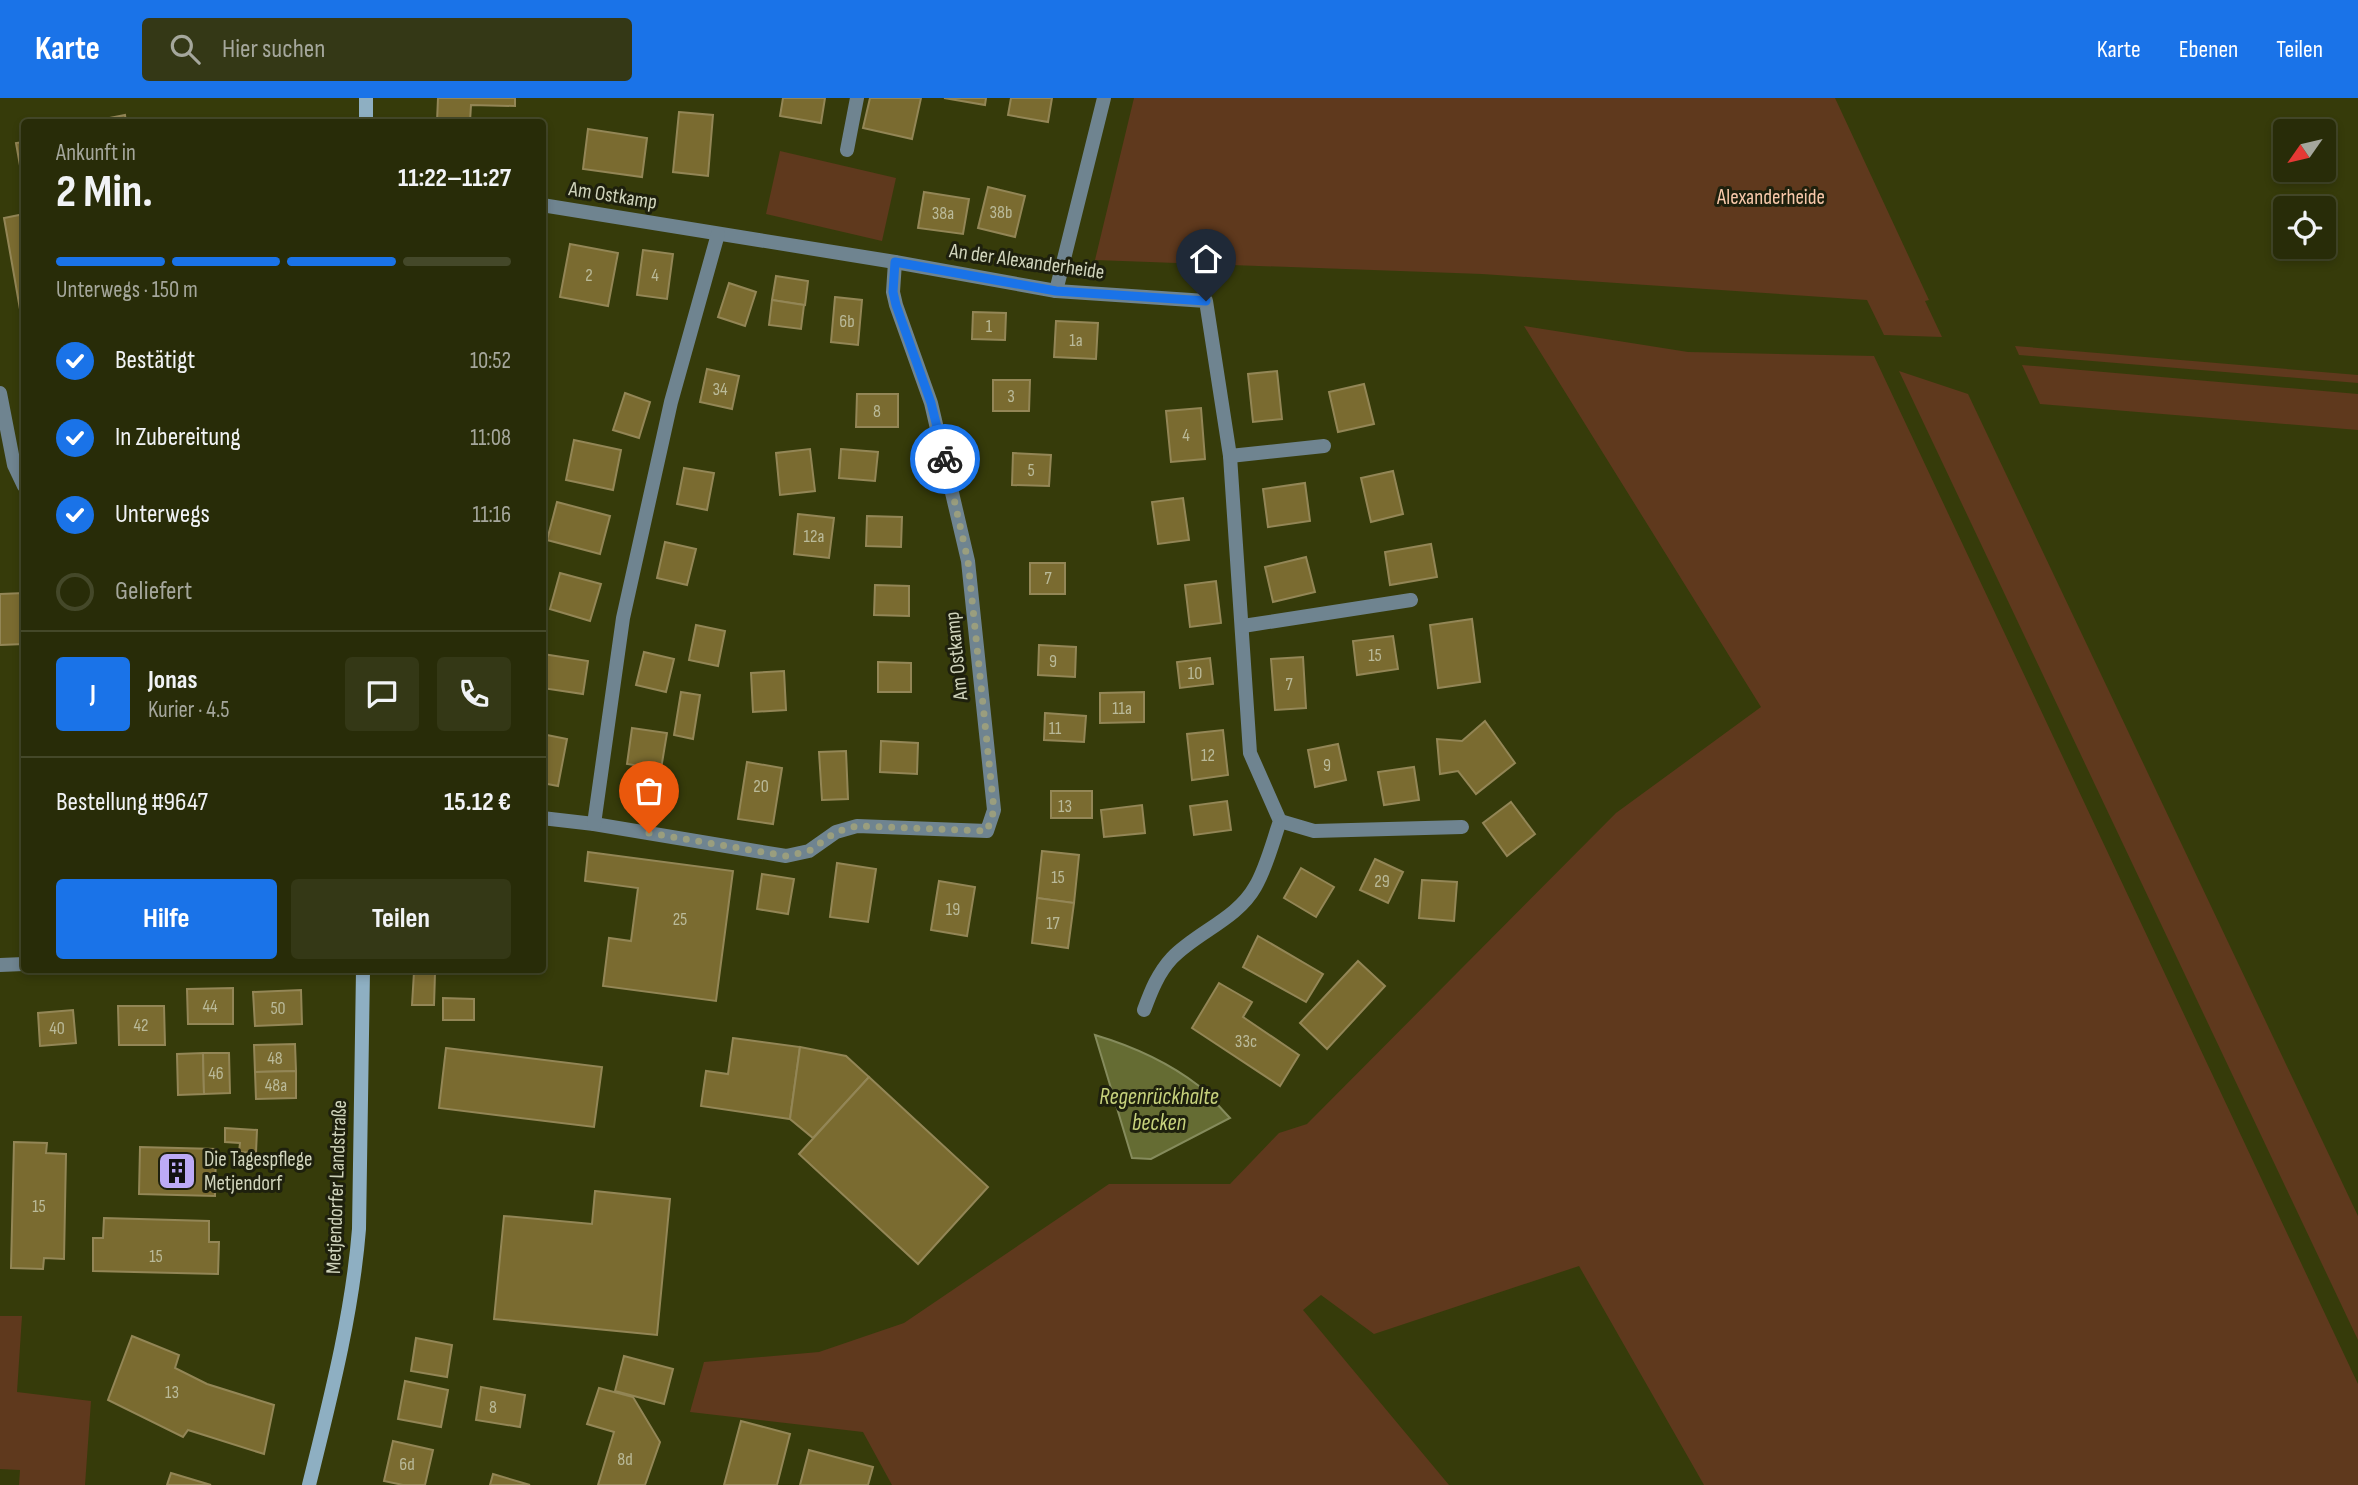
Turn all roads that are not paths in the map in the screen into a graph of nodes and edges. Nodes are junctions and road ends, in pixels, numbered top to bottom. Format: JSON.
{"nodes":[{"id":1,"x":366,"y":98,"type":"edge"},
{"id":2,"x":857,"y":98,"type":"edge"},
{"id":3,"x":1104,"y":98,"type":"edge"},
{"id":4,"x":366,"y":119,"type":"edge"},
{"id":5,"x":847,"y":150,"type":"dead end"},
{"id":6,"x":546,"y":206,"type":"edge"},
{"id":7,"x":718,"y":234,"type":"junction"},
{"id":8,"x":895,"y":262,"type":"junction"},
{"id":9,"x":1056,"y":291,"type":"junction"},
{"id":10,"x":0,"y":393,"type":"edge"},
{"id":11,"x":1324,"y":446,"type":"dead end"},
{"id":12,"x":1230,"y":456,"type":"junction"},
{"id":13,"x":21,"y":480,"type":"edge"},
{"id":14,"x":1412,"y":600,"type":"dead end"},
{"id":15,"x":1243,"y":626,"type":"junction"},
{"id":16,"x":546,"y":818,"type":"edge"},
{"id":17,"x":1280,"y":821,"type":"junction"},
{"id":18,"x":594,"y":824,"type":"junction"},
{"id":19,"x":1462,"y":827,"type":"dead end"},
{"id":20,"x":21,"y":964,"type":"edge"},
{"id":21,"x":0,"y":965,"type":"edge"},
{"id":22,"x":363,"y":973,"type":"edge"},
{"id":23,"x":1144,"y":1010,"type":"dead end"},
{"id":24,"x":309,"y":1485,"type":"edge"}],
"edges":[{"from":1,"to":4,"type":"main road"},
{"from":2,"to":5,"type":"street"},
{"from":3,"to":9,"type":"street"},
{"from":6,"to":7,"type":"street","name":"Am Ostkamp"},
{"from":7,"to":8,"type":"street","name":"Am Ostkamp"},
{"from":7,"to":18,"type":"street"},
{"from":8,"to":9,"type":"street","name":"An der Alexanderheide"},
{"from":8,"to":18,"type":"street","name":"Am Ostkamp"},
{"from":9,"to":12,"type":"street","name":"An der Alexanderheide"},
{"from":10,"to":13,"type":"street"},
{"from":11,"to":12,"type":"street"},
{"from":12,"to":15,"type":"street","name":"An der Alexanderheide"},
{"from":14,"to":15,"type":"street"},
{"from":15,"to":17,"type":"street","name":"An der Alexanderheide"},
{"from":16,"to":18,"type":"street","name":"Am Ostkamp"},
{"from":17,"to":19,"type":"street"},
{"from":17,"to":23,"type":"street"},
{"from":20,"to":21,"type":"street"},
{"from":22,"to":24,"type":"main road","name":"Metjendorfer Landstraße"}]}
